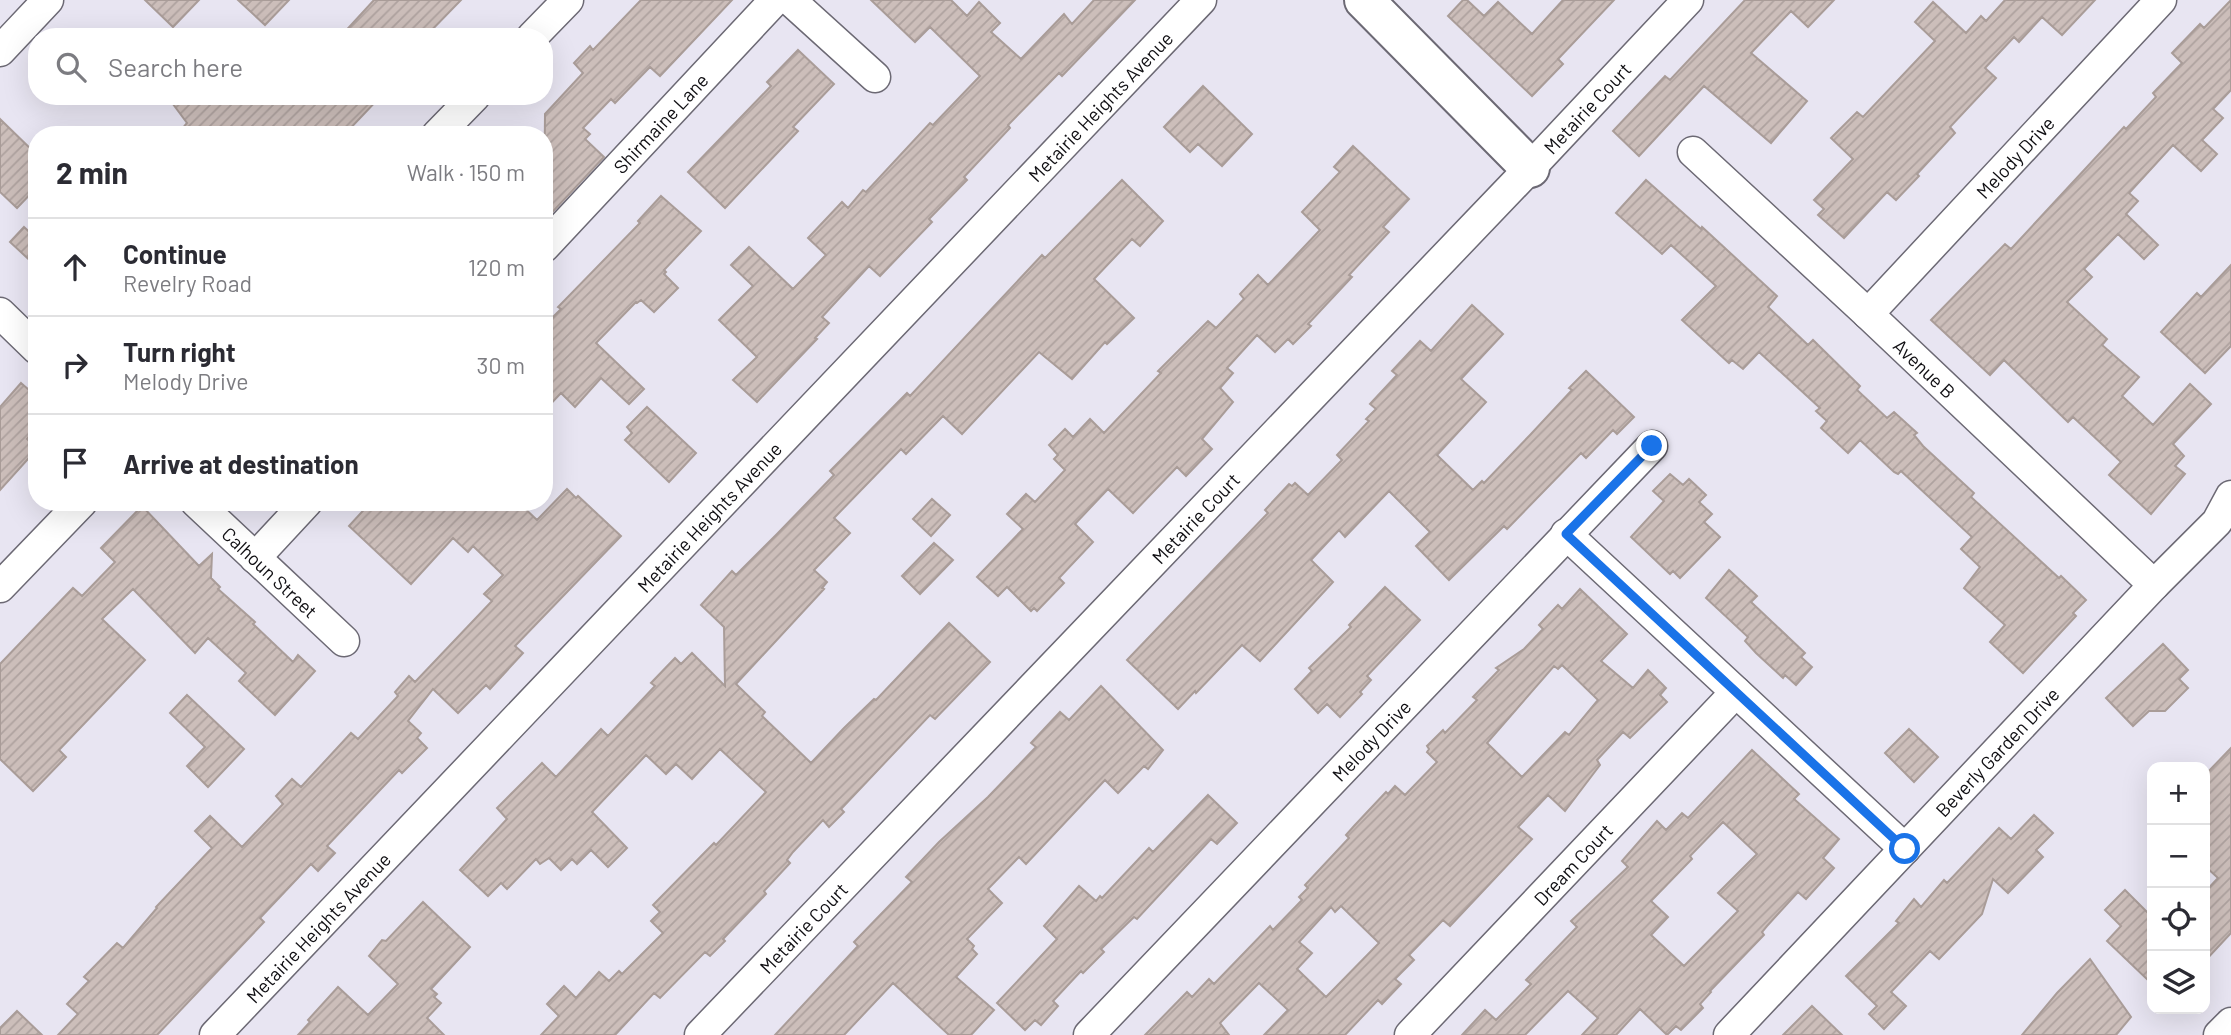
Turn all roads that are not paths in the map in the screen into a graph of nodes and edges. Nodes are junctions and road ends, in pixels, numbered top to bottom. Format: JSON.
{"nodes":[{"id":1,"x":48,"y":0,"type":"edge"},
{"id":2,"x":568,"y":0,"type":"edge"},
{"id":3,"x":775,"y":0,"type":"edge"},
{"id":4,"x":790,"y":0,"type":"edge"},
{"id":5,"x":1364,"y":0,"type":"edge"},
{"id":6,"x":1688,"y":0,"type":"edge"},
{"id":7,"x":2161,"y":0,"type":"edge"},
{"id":8,"x":1191,"y":4,"type":"edge"},
{"id":9,"x":541,"y":28,"type":"edge"},
{"id":10,"x":0,"y":51,"type":"edge"},
{"id":11,"x":875,"y":77,"type":"dead end"},
{"id":12,"x":466,"y":105,"type":"edge"},
{"id":13,"x":447,"y":126,"type":"edge"},
{"id":14,"x":1693,"y":152,"type":"dead end"},
{"id":15,"x":1531,"y":168,"type":"junction"},
{"id":16,"x":553,"y":237,"type":"edge"},
{"id":17,"x":0,"y":313,"type":"edge"},
{"id":18,"x":1868,"y":314,"type":"junction"},
{"id":19,"x":28,"y":340,"type":"edge"},
{"id":20,"x":1652,"y":446,"type":"dead end"},
{"id":21,"x":2231,"y":496,"type":"edge"},
{"id":22,"x":73,"y":511,"type":"edge"},
{"id":23,"x":205,"y":511,"type":"edge"},
{"id":24,"x":299,"y":511,"type":"edge"},
{"id":25,"x":1566,"y":534,"type":"junction"},
{"id":26,"x":255,"y":558,"type":"junction"},
{"id":27,"x":2154,"y":585,"type":"junction"},
{"id":28,"x":0,"y":587,"type":"edge"},
{"id":29,"x":344,"y":641,"type":"dead end"},
{"id":30,"x":1736,"y":692,"type":"junction"},
{"id":31,"x":1905,"y":849,"type":"junction"},
{"id":32,"x":2231,"y":1023,"type":"edge"},
{"id":33,"x":215,"y":1035,"type":"edge"},
{"id":34,"x":701,"y":1035,"type":"edge"},
{"id":35,"x":1089,"y":1035,"type":"edge"},
{"id":36,"x":1410,"y":1035,"type":"edge"},
{"id":37,"x":1730,"y":1035,"type":"edge"},
{"id":38,"x":2219,"y":1035,"type":"edge"}],
"edges":[{"from":1,"to":10,"type":"street"},
{"from":2,"to":9,"type":"street"},
{"from":3,"to":16,"type":"street","name":"Shirmaine Lane"},
{"from":4,"to":11,"type":"street"},
{"from":5,"to":15,"type":"street"},
{"from":6,"to":15,"type":"street","name":"Metairie Court"},
{"from":7,"to":18,"type":"street","name":"Melody Drive"},
{"from":8,"to":33,"type":"street","name":"Metairie Heights Avenue"},
{"from":12,"to":13,"type":"street"},
{"from":14,"to":18,"type":"street","name":"Avenue B"},
{"from":15,"to":34,"type":"street","name":"Metairie Court"},
{"from":17,"to":19,"type":"street"},
{"from":18,"to":27,"type":"street","name":"Avenue B"},
{"from":20,"to":25,"type":"street","name":"Melody Drive"},
{"from":21,"to":27,"type":"street","name":"Beverly Garden Drive"},
{"from":22,"to":28,"type":"street"},
{"from":23,"to":26,"type":"street","name":"Calhoun Street"},
{"from":24,"to":26,"type":"street"},
{"from":25,"to":30,"type":"street"},
{"from":25,"to":35,"type":"street","name":"Melody Drive"},
{"from":26,"to":29,"type":"street","name":"Calhoun Street"},
{"from":27,"to":31,"type":"street","name":"Beverly Garden Drive"},
{"from":30,"to":31,"type":"street"},
{"from":30,"to":36,"type":"street","name":"Dream Court"},
{"from":31,"to":37,"type":"street","name":"Beverly Garden Drive"},
{"from":32,"to":38,"type":"street"}]}
